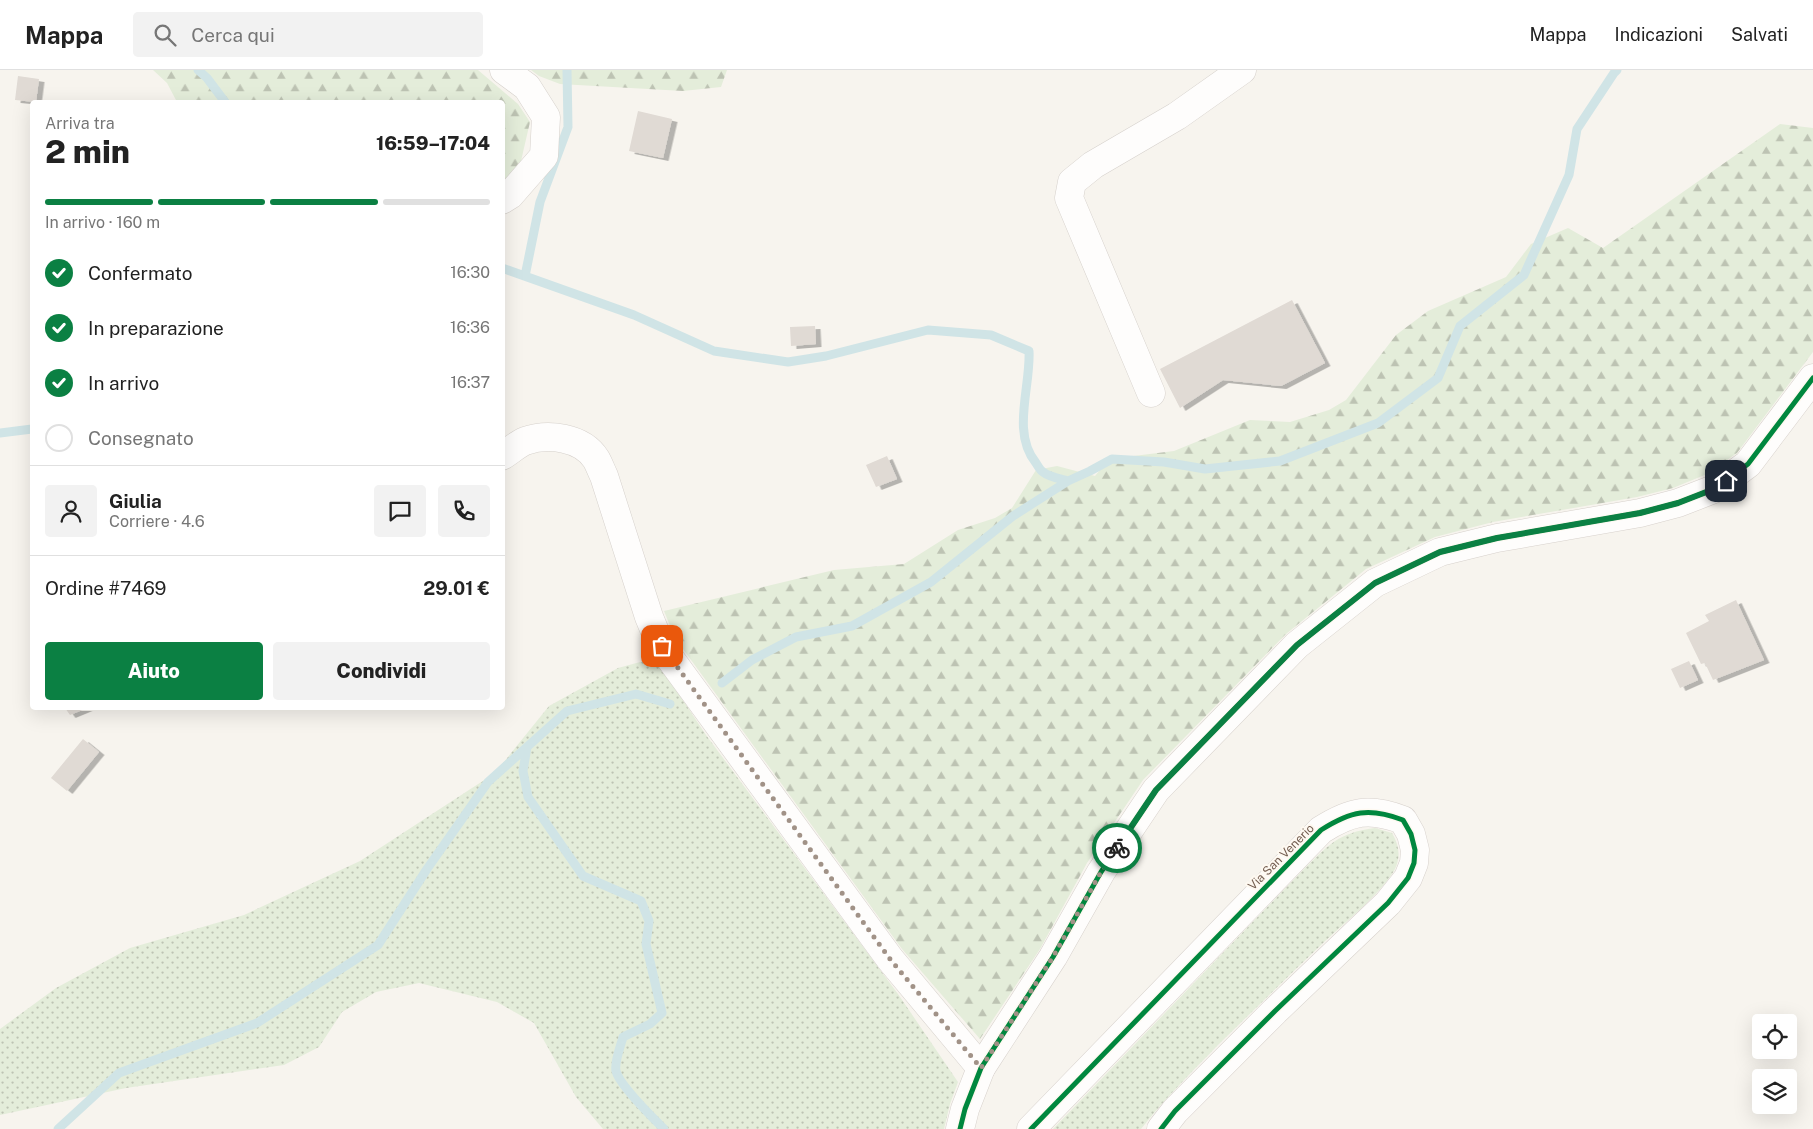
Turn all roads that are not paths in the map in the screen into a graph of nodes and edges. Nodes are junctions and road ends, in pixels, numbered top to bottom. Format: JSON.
{"nodes":[{"id":1,"x":504,"y":70,"type":"edge"},
{"id":2,"x":1242,"y":70,"type":"edge"},
{"id":3,"x":505,"y":198,"type":"edge"},
{"id":4,"x":1813,"y":378,"type":"edge"},
{"id":5,"x":1151,"y":392,"type":"dead end"},
{"id":6,"x":505,"y":454,"type":"edge"},
{"id":7,"x":981,"y":1068,"type":"junction"},
{"id":8,"x":960,"y":1129,"type":"edge"},
{"id":9,"x":1031,"y":1129,"type":"edge"},
{"id":10,"x":1161,"y":1129,"type":"edge"}],
"edges":[{"from":1,"to":3,"type":"street"},
{"from":2,"to":5,"type":"street"},
{"from":4,"to":7,"type":"street"},
{"from":6,"to":7,"type":"street"},
{"from":7,"to":8,"type":"street"},
{"from":9,"to":10,"type":"street","name":"Via San Venerio"}]}
